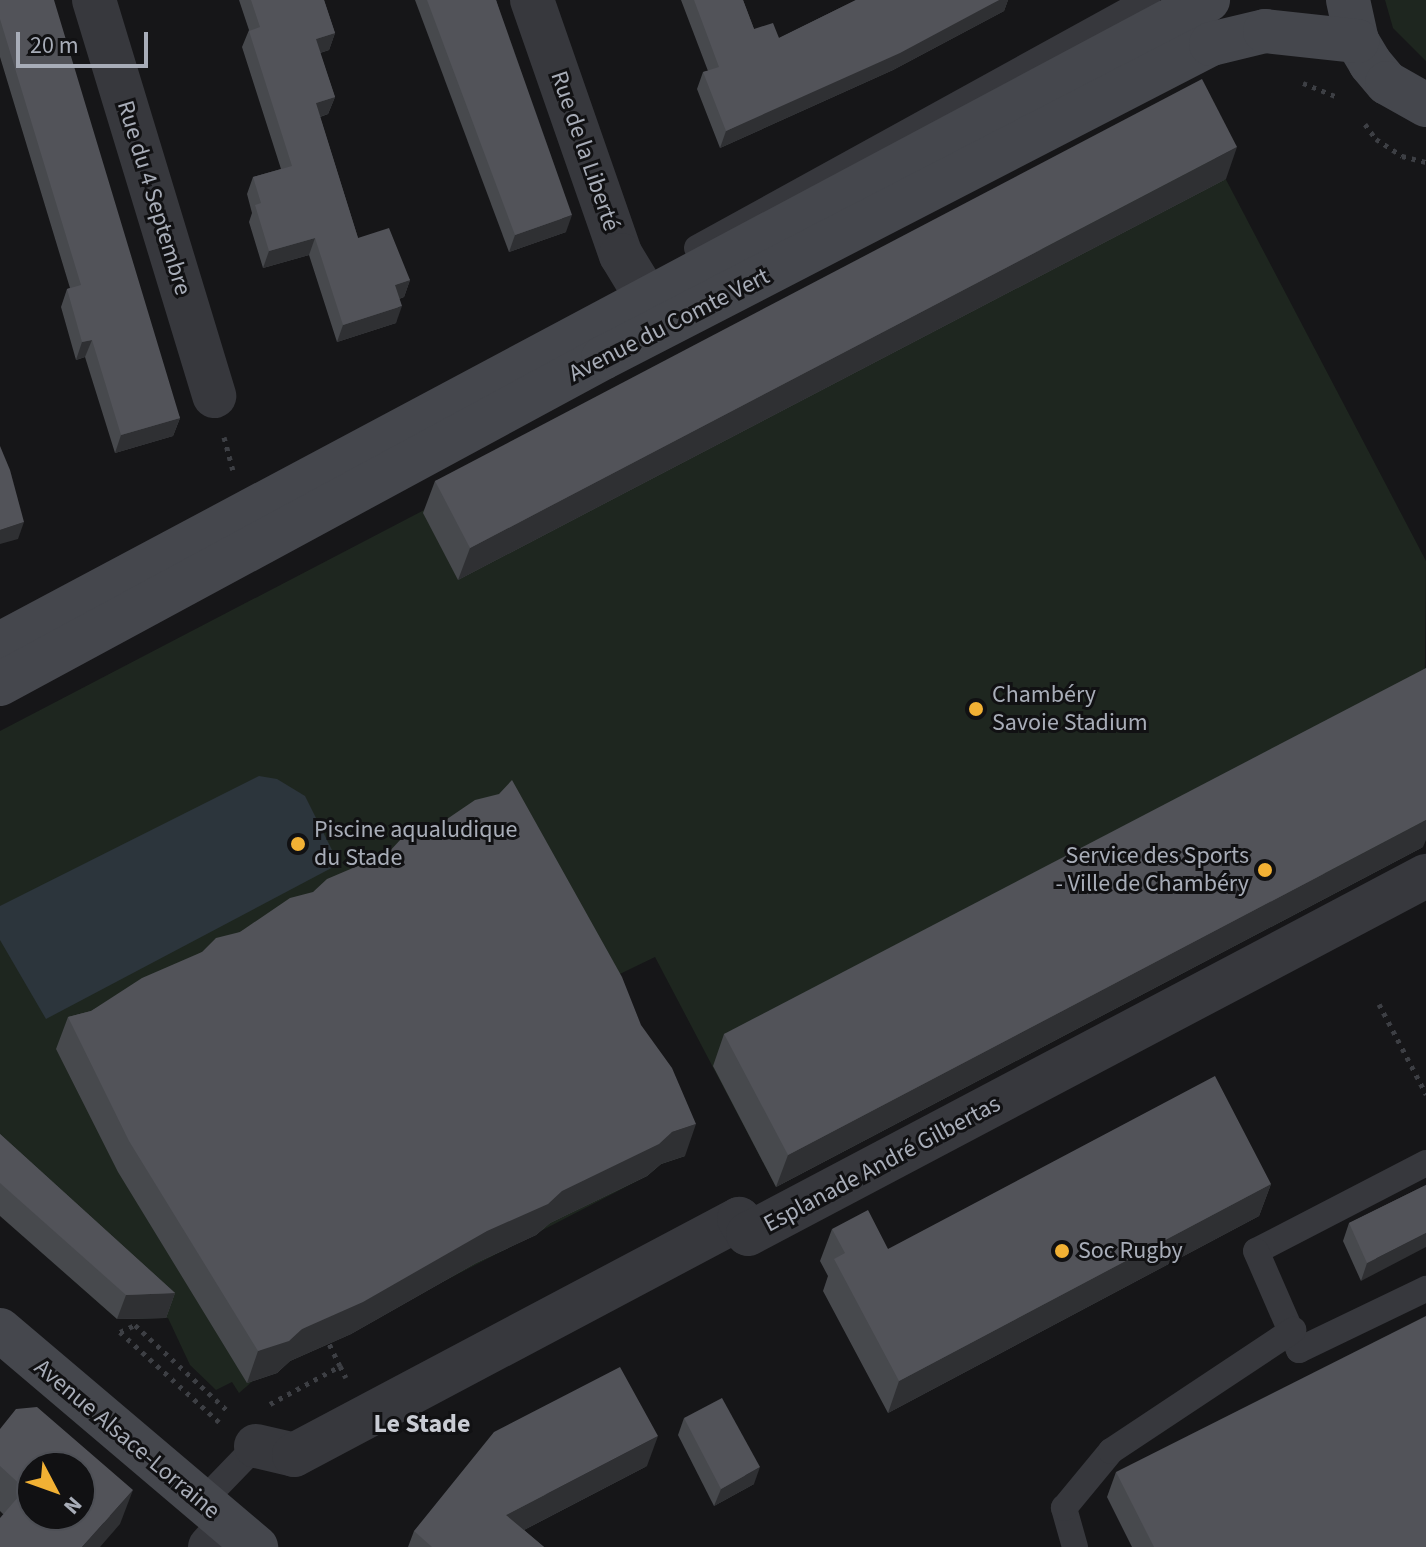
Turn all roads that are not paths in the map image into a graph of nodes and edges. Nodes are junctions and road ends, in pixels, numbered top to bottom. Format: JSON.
{"nodes":[{"id":1,"x":94,"y":0,"type":"edge"},
{"id":2,"x":532,"y":0,"type":"edge"},
{"id":3,"x":1147,"y":0,"type":"edge"},
{"id":4,"x":1208,"y":0,"type":"edge"},
{"id":5,"x":1352,"y":21,"type":"edge"},
{"id":6,"x":1426,"y":105,"type":"edge"},
{"id":7,"x":641,"y":290,"type":"junction"},
{"id":8,"x":214,"y":396,"type":"road end"},
{"id":9,"x":0,"y":624,"type":"edge"},
{"id":10,"x":0,"y":644,"type":"edge"},
{"id":11,"x":0,"y":684,"type":"edge"},
{"id":12,"x":1426,"y":876,"type":"edge"},
{"id":13,"x":1426,"y":1163,"type":"edge"},
{"id":14,"x":1426,"y":1289,"type":"edge"},
{"id":15,"x":0,"y":1330,"type":"edge"},
{"id":16,"x":1293,"y":1330,"type":"junction"},
{"id":17,"x":247,"y":1426,"type":"joint"},
{"id":18,"x":224,"y":1531,"type":"edge"},
{"id":19,"x":1075,"y":1547,"type":"edge"}],
"edges":[{"from":1,"to":8,"type":"street","name":"Rue du 4 Septembre"},
{"from":2,"to":7,"type":"street","name":"Rue de la Liberté"},
{"from":3,"to":7,"type":"lane"},
{"from":4,"to":7,"type":"main road","name":"Avenue du Comte Vert"},
{"from":5,"to":6,"type":"main road"},
{"from":5,"to":11,"type":"main road","name":"Avenue du Comte Vert"},
{"from":7,"to":9,"type":"lane"},
{"from":7,"to":10,"type":"main road","name":"Avenue du Comte Vert"},
{"from":12,"to":17,"type":"street","name":"Esplanade André Gilbertas"},
{"from":13,"to":16,"type":"lane"},
{"from":14,"to":16,"type":"lane"},
{"from":15,"to":18,"type":"main road","name":"Avenue Alsace-Lorraine"},
{"from":16,"to":19,"type":"lane"},
{"from":17,"to":18,"type":"lane"}]}
